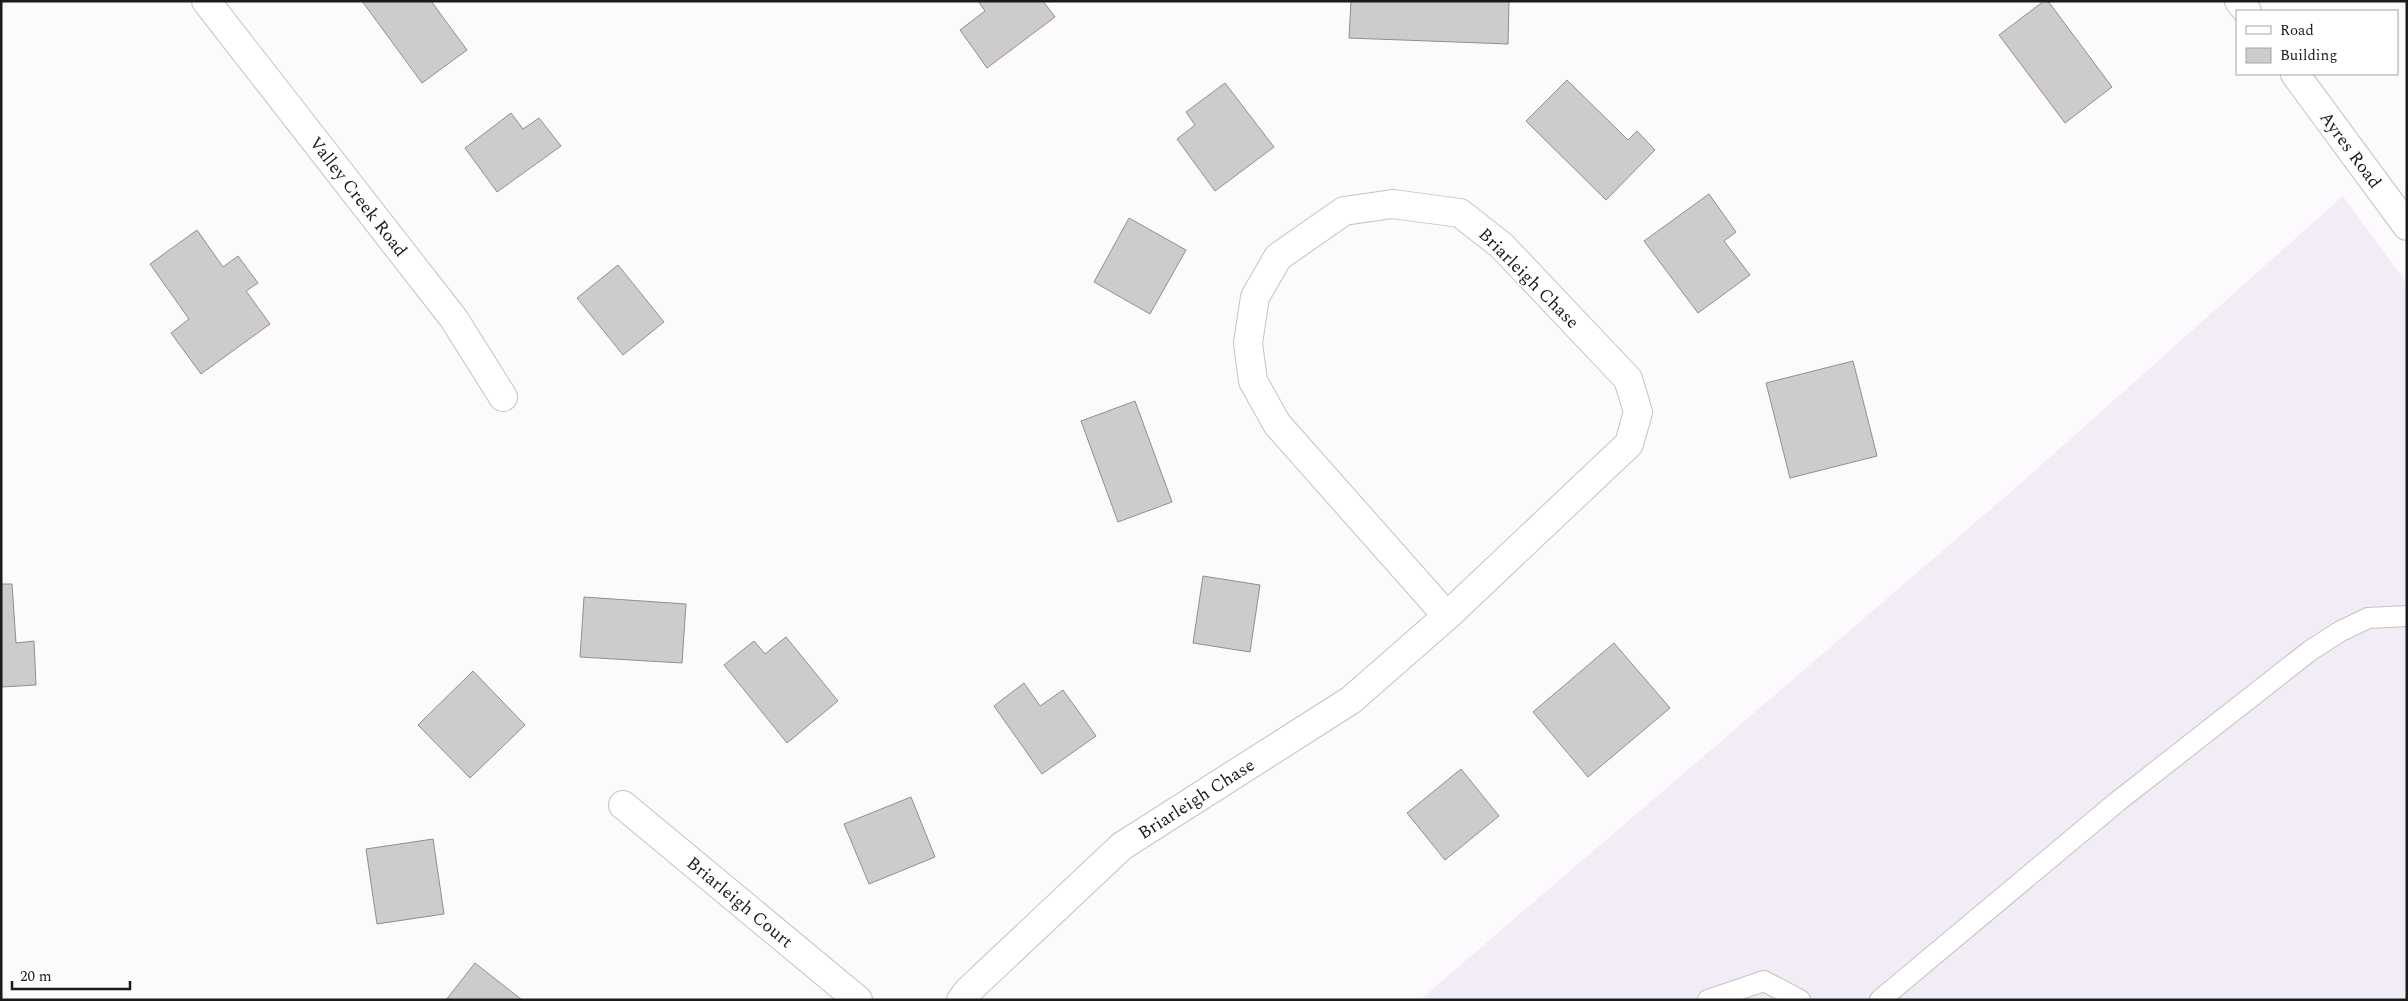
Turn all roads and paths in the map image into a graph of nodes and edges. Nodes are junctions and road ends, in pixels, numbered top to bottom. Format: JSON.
{"nodes":[{"id":1,"x":206,"y":1,"type":"edge"},
{"id":2,"x":2296,"y":75,"type":"edge"},
{"id":3,"x":2407,"y":226,"type":"edge"},
{"id":4,"x":503,"y":397,"type":"dead end"},
{"id":5,"x":1447,"y":616,"type":"junction"},
{"id":6,"x":2407,"y":616,"type":"edge"},
{"id":7,"x":622,"y":805,"type":"dead end"},
{"id":8,"x":858,"y":1000,"type":"edge"},
{"id":9,"x":961,"y":1000,"type":"edge"},
{"id":10,"x":1708,"y":1000,"type":"edge"},
{"id":11,"x":1800,"y":1000,"type":"edge"},
{"id":12,"x":1880,"y":1000,"type":"edge"}],
"edges":[{"from":1,"to":4,"type":"street","name":"Valley Creek Road"},
{"from":2,"to":3,"type":"street","name":"Ayres Road"},
{"from":5,"to":5,"type":"street","name":"Briarleigh Chase"},
{"from":5,"to":9,"type":"street","name":"Briarleigh Chase"},
{"from":6,"to":12,"type":"lane"},
{"from":7,"to":8,"type":"street","name":"Briarleigh Court"},
{"from":10,"to":11,"type":"lane"}]}
